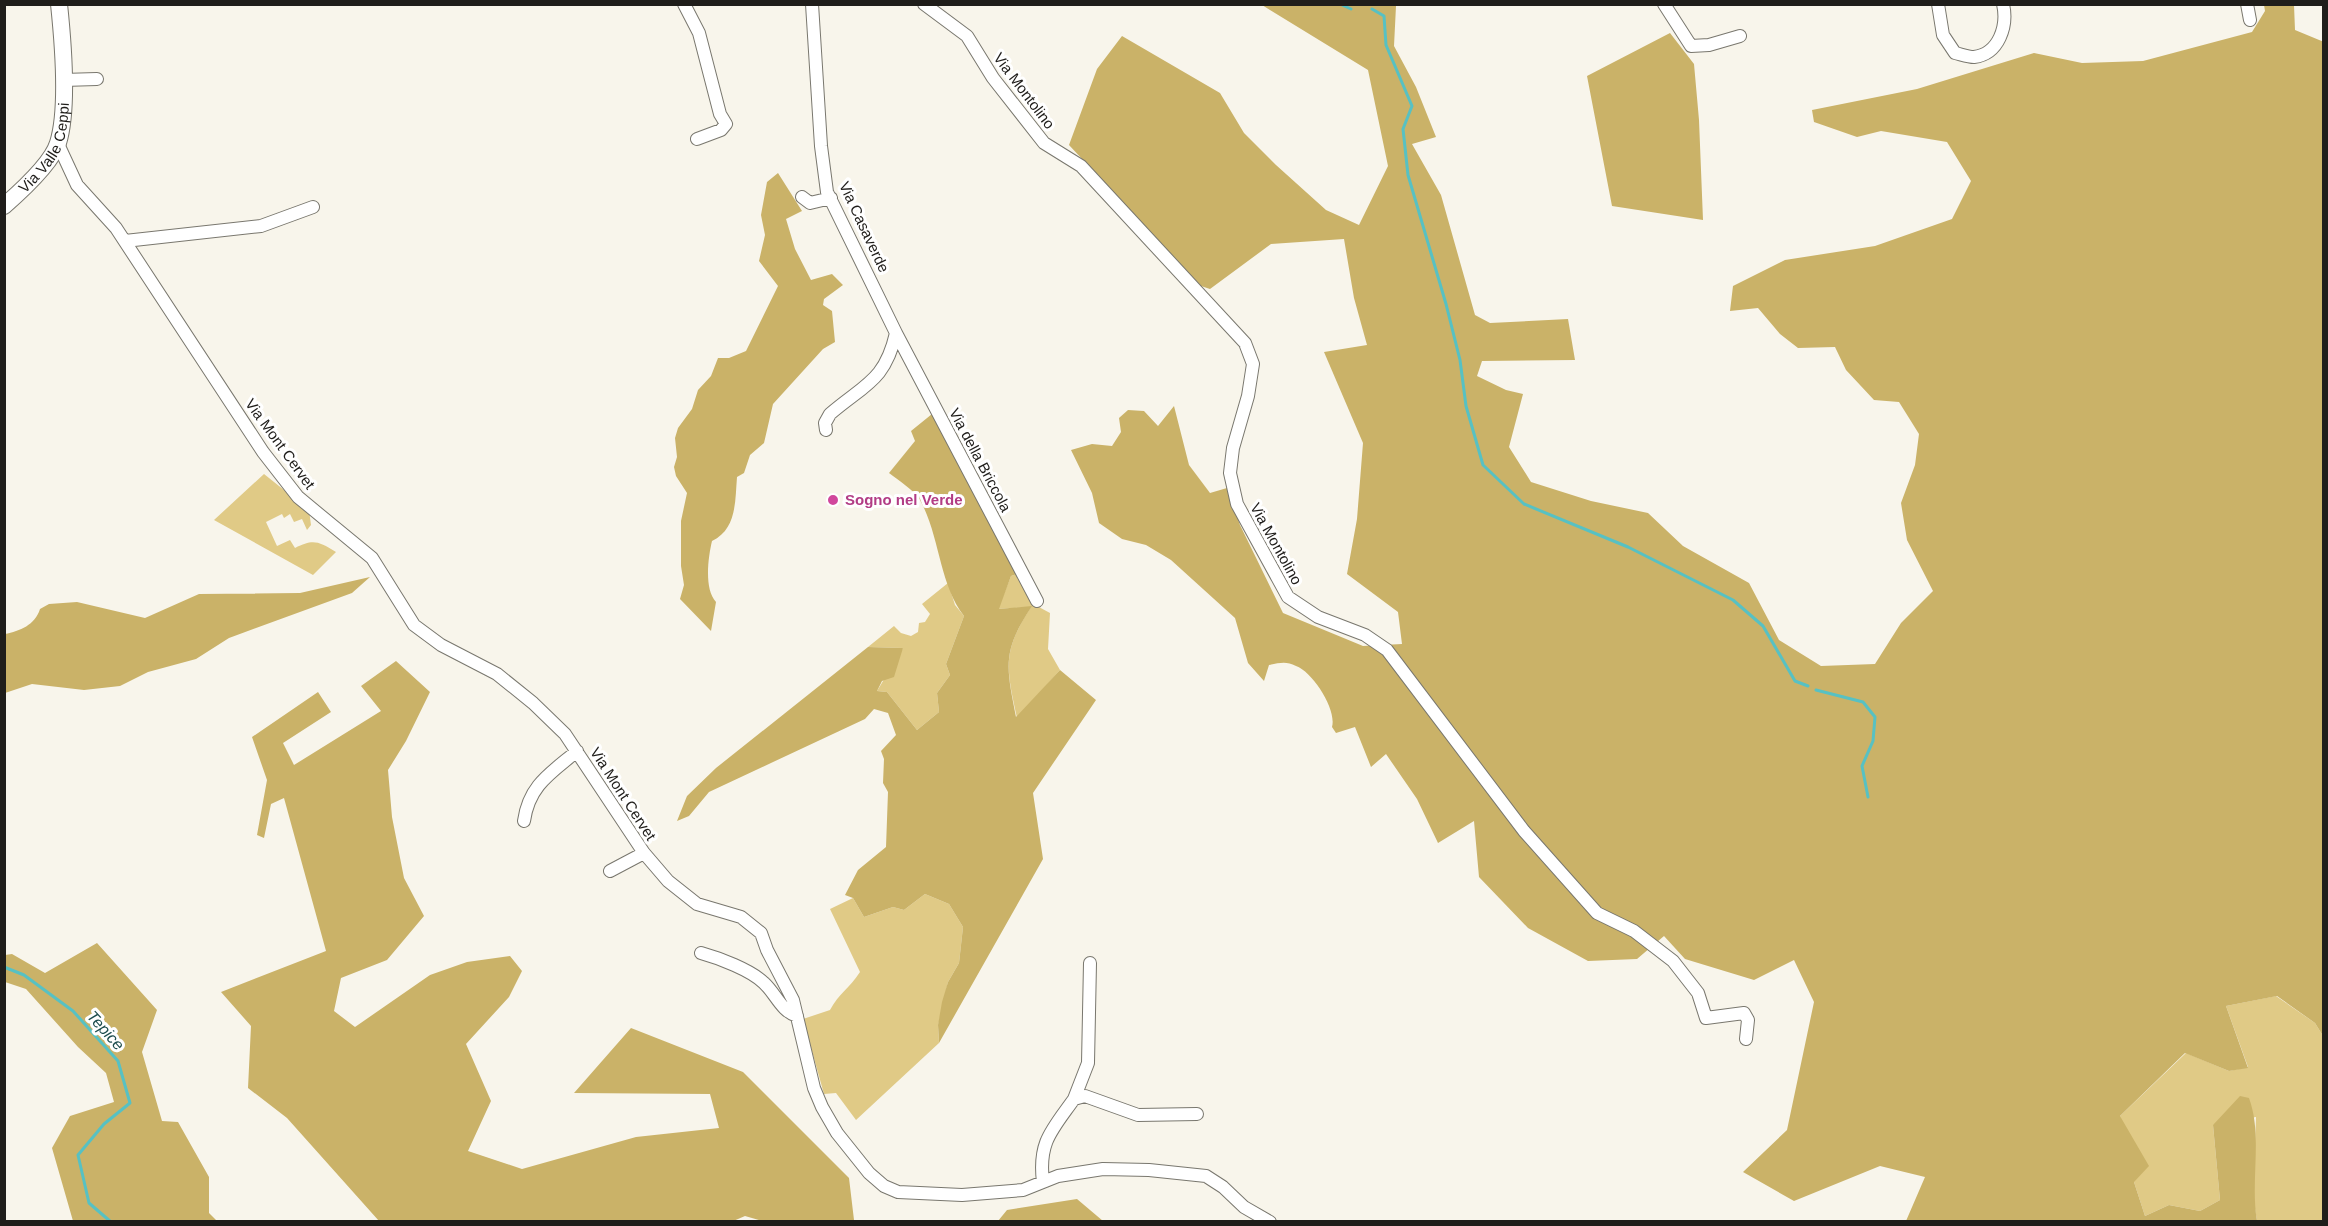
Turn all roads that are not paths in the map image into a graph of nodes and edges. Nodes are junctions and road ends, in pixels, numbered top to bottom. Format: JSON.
{"nodes":[{"id":1,"x":59,"y":4,"type":"edge"},
{"id":2,"x":684,"y":4,"type":"edge"},
{"id":3,"x":812,"y":4,"type":"edge"},
{"id":4,"x":924,"y":4,"type":"edge"},
{"id":5,"x":1665,"y":4,"type":"edge"},
{"id":6,"x":1938,"y":4,"type":"edge"},
{"id":7,"x":2003,"y":4,"type":"edge"},
{"id":8,"x":2247,"y":4,"type":"edge"},
{"id":9,"x":2250,"y":20,"type":"dead end"},
{"id":10,"x":1740,"y":36,"type":"dead end"},
{"id":11,"x":97,"y":79,"type":"dead end"},
{"id":12,"x":63,"y":80,"type":"junction"},
{"id":13,"x":697,"y":139,"type":"dead end"},
{"id":14,"x":58,"y":144,"type":"junction"},
{"id":15,"x":802,"y":197,"type":"dead end"},
{"id":16,"x":831,"y":198,"type":"junction"},
{"id":17,"x":4,"y":206,"type":"edge"},
{"id":18,"x":313,"y":207,"type":"dead end"},
{"id":19,"x":124,"y":241,"type":"junction"},
{"id":20,"x":896,"y":333,"type":"junction"},
{"id":21,"x":826,"y":430,"type":"dead end"},
{"id":22,"x":1037,"y":600,"type":"dead end"},
{"id":23,"x":577,"y":751,"type":"junction"},
{"id":24,"x":524,"y":821,"type":"dead end"},
{"id":25,"x":644,"y":853,"type":"junction"},
{"id":26,"x":610,"y":871,"type":"dead end"},
{"id":27,"x":701,"y":952,"type":"dead end"},
{"id":28,"x":1090,"y":963,"type":"dead end"},
{"id":29,"x":796,"y":1016,"type":"junction"},
{"id":30,"x":1746,"y":1039,"type":"dead end"},
{"id":31,"x":1074,"y":1099,"type":"junction"},
{"id":32,"x":1197,"y":1114,"type":"dead end"},
{"id":33,"x":1043,"y":1182,"type":"junction"},
{"id":34,"x":1270,"y":1221,"type":"edge"}],
"edges":[{"from":1,"to":12,"type":"street","name":"Via Valle Ceppi"},
{"from":2,"to":13,"type":"street"},
{"from":3,"to":16,"type":"street","name":"Via Casaverde"},
{"from":4,"to":30,"type":"street","name":"Via Montolino"},
{"from":5,"to":10,"type":"street"},
{"from":6,"to":7,"type":"street"},
{"from":8,"to":9,"type":"street"},
{"from":11,"to":12,"type":"street","name":"Via Valle Ceppi"},
{"from":12,"to":14,"type":"street","name":"Via Valle Ceppi"},
{"from":14,"to":17,"type":"street","name":"Via Valle Ceppi"},
{"from":14,"to":19,"type":"street","name":"Via Mont Cervet"},
{"from":15,"to":16,"type":"street"},
{"from":16,"to":20,"type":"street","name":"Via Casaverde"},
{"from":18,"to":19,"type":"street"},
{"from":19,"to":23,"type":"street","name":"Via Mont Cervet"},
{"from":20,"to":21,"type":"street"},
{"from":20,"to":22,"type":"street","name":"Via della Briccola"},
{"from":23,"to":24,"type":"street","name":"Via Mont Cervet"},
{"from":23,"to":25,"type":"street","name":"Via Mont Cervet"},
{"from":25,"to":26,"type":"street","name":"Via Mont Cervet"},
{"from":25,"to":29,"type":"street","name":"Via Mont Cervet"},
{"from":27,"to":29,"type":"street"},
{"from":28,"to":31,"type":"street"},
{"from":29,"to":33,"type":"street","name":"Via Mont Cervet"},
{"from":31,"to":32,"type":"street"},
{"from":31,"to":33,"type":"street"},
{"from":33,"to":34,"type":"street","name":"Via Mont Cervet"}]}
